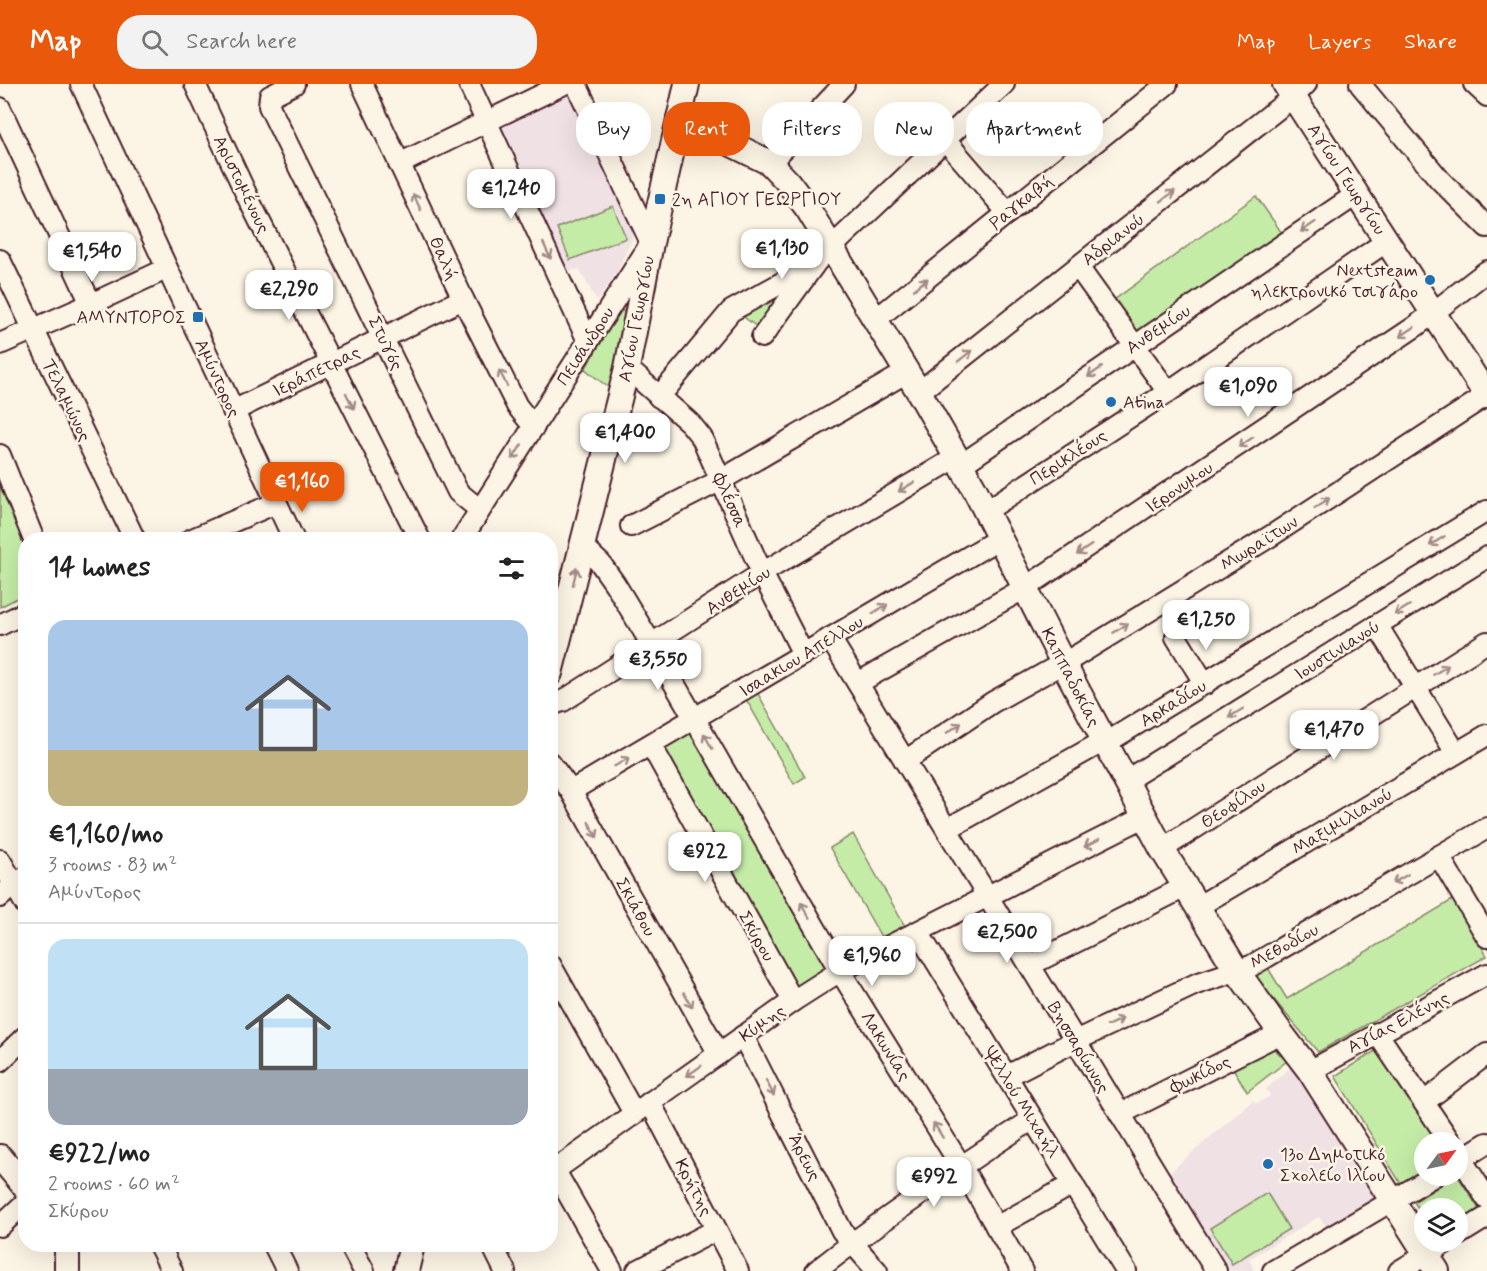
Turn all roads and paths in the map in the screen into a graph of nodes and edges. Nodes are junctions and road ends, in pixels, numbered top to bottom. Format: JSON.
{"nodes":[{"id":1,"x":81,"y":84,"type":"edge"},
{"id":2,"x":195,"y":84,"type":"edge"},
{"id":3,"x":294,"y":84,"type":"edge"},
{"id":4,"x":362,"y":84,"type":"edge"},
{"id":5,"x":468,"y":84,"type":"edge"},
{"id":6,"x":564,"y":84,"type":"edge"},
{"id":7,"x":576,"y":84,"type":"edge"},
{"id":8,"x":687,"y":84,"type":"edge"},
{"id":9,"x":844,"y":84,"type":"edge"},
{"id":10,"x":1004,"y":84,"type":"edge"},
{"id":11,"x":1167,"y":84,"type":"edge"},
{"id":12,"x":1360,"y":84,"type":"edge"},
{"id":13,"x":1474,"y":84,"type":"edge"},
{"id":14,"x":1295,"y":88,"type":"edge"},
{"id":15,"x":1487,"y":96,"type":"edge"},
{"id":16,"x":683,"y":102,"type":"edge"},
{"id":17,"x":0,"y":108,"type":"edge"},
{"id":18,"x":486,"y":122,"type":"junction"},
{"id":19,"x":954,"y":133,"type":"edge"},
{"id":20,"x":954,"y":150,"type":"edge"},
{"id":21,"x":750,"y":153,"type":"edge"},
{"id":22,"x":670,"y":156,"type":"edge"},
{"id":23,"x":930,"y":156,"type":"edge"},
{"id":24,"x":770,"y":163,"type":"junction"},
{"id":25,"x":399,"y":164,"type":"junction"},
{"id":26,"x":1357,"y":194,"type":"junction"},
{"id":27,"x":1008,"y":213,"type":"junction"},
{"id":28,"x":1487,"y":227,"type":"edge"},
{"id":29,"x":1387,"y":241,"type":"junction"},
{"id":30,"x":651,"y":243,"type":"junction"},
{"id":31,"x":830,"y":247,"type":"junction"},
{"id":32,"x":0,"y":260,"type":"edge"},
{"id":33,"x":813,"y":266,"type":"junction"},
{"id":34,"x":1078,"y":267,"type":"junction"},
{"id":35,"x":166,"y":269,"type":"junction"},
{"id":36,"x":1487,"y":271,"type":"edge"},
{"id":37,"x":463,"y":299,"type":"junction"},
{"id":38,"x":91,"y":304,"type":"junction"},
{"id":39,"x":1434,"y":313,"type":"junction"},
{"id":40,"x":875,"y":320,"type":"junction"},
{"id":41,"x":33,"y":330,"type":"junction"},
{"id":42,"x":383,"y":338,"type":"junction"},
{"id":43,"x":762,"y":338,"type":"dead end"},
{"id":44,"x":588,"y":341,"type":"junction"},
{"id":45,"x":0,"y":344,"type":"edge"},
{"id":46,"x":1134,"y":345,"type":"junction"},
{"id":47,"x":331,"y":364,"type":"junction"},
{"id":48,"x":627,"y":368,"type":"junction"},
{"id":49,"x":913,"y":382,"type":"junction"},
{"id":50,"x":1168,"y":392,"type":"junction"},
{"id":51,"x":1487,"y":396,"type":"edge"},
{"id":52,"x":659,"y":397,"type":"junction"},
{"id":53,"x":233,"y":411,"type":"junction"},
{"id":54,"x":534,"y":427,"type":"junction"},
{"id":55,"x":0,"y":455,"type":"edge"},
{"id":56,"x":959,"y":461,"type":"junction"},
{"id":57,"x":721,"y":480,"type":"junction"},
{"id":58,"x":276,"y":502,"type":"junction"},
{"id":59,"x":480,"y":510,"type":"junction"},
{"id":60,"x":1487,"y":510,"type":"edge"},
{"id":61,"x":986,"y":511,"type":"junction"},
{"id":62,"x":631,"y":526,"type":"dead end"},
{"id":63,"x":31,"y":532,"type":"edge"},
{"id":64,"x":131,"y":532,"type":"edge"},
{"id":65,"x":208,"y":532,"type":"edge"},
{"id":66,"x":290,"y":532,"type":"edge"},
{"id":67,"x":416,"y":532,"type":"edge"},
{"id":68,"x":466,"y":532,"type":"edge"},
{"id":69,"x":1000,"y":538,"type":"junction"},
{"id":70,"x":582,"y":546,"type":"junction"},
{"id":71,"x":1487,"y":557,"type":"edge"},
{"id":72,"x":762,"y":573,"type":"junction"},
{"id":73,"x":1025,"y":588,"type":"junction"},
{"id":74,"x":18,"y":620,"type":"edge"},
{"id":75,"x":0,"y":625,"type":"edge"},
{"id":76,"x":1377,"y":625,"type":"junction"},
{"id":77,"x":1176,"y":637,"type":"dead end"},
{"id":78,"x":830,"y":638,"type":"junction"},
{"id":79,"x":558,"y":640,"type":"edge"},
{"id":80,"x":1487,"y":642,"type":"edge"},
{"id":81,"x":652,"y":645,"type":"junction"},
{"id":82,"x":803,"y":654,"type":"junction"},
{"id":83,"x":1063,"y":663,"type":"junction"},
{"id":84,"x":858,"y":683,"type":"junction"},
{"id":85,"x":1205,"y":684,"type":"junction"},
{"id":86,"x":1415,"y":686,"type":"junction"},
{"id":87,"x":558,"y":703,"type":"edge"},
{"id":88,"x":695,"y":719,"type":"junction"},
{"id":89,"x":1487,"y":735,"type":"edge"},
{"id":90,"x":1104,"y":741,"type":"junction"},
{"id":91,"x":651,"y":745,"type":"junction"},
{"id":92,"x":1456,"y":753,"type":"junction"},
{"id":93,"x":905,"y":760,"type":"junction"},
{"id":94,"x":558,"y":773,"type":"edge"},
{"id":95,"x":1125,"y":781,"type":"junction"},
{"id":96,"x":571,"y":790,"type":"junction"},
{"id":97,"x":1144,"y":817,"type":"junction"},
{"id":98,"x":1487,"y":828,"type":"edge"},
{"id":99,"x":946,"y":829,"type":"junction"},
{"id":100,"x":1162,"y":849,"type":"junction"},
{"id":101,"x":1439,"y":856,"type":"junction"},
{"id":102,"x":0,"y":860,"type":"edge"},
{"id":103,"x":13,"y":886,"type":"edge"},
{"id":104,"x":987,"y":896,"type":"junction"},
{"id":105,"x":1191,"y":897,"type":"junction"},
{"id":106,"x":918,"y":932,"type":"junction"},
{"id":107,"x":1487,"y":937,"type":"edge"},
{"id":108,"x":1030,"y":965,"type":"junction"},
{"id":109,"x":840,"y":971,"type":"junction"},
{"id":110,"x":1237,"y":971,"type":"junction"},
{"id":111,"x":1487,"y":974,"type":"edge"},
{"id":112,"x":558,"y":977,"type":"edge"},
{"id":113,"x":793,"y":1001,"type":"junction"},
{"id":114,"x":1377,"y":1033,"type":"junction"},
{"id":115,"x":1281,"y":1034,"type":"junction"},
{"id":116,"x":743,"y":1036,"type":"junction"},
{"id":117,"x":1075,"y":1041,"type":"junction"},
{"id":118,"x":18,"y":1044,"type":"edge"},
{"id":119,"x":719,"y":1054,"type":"junction"},
{"id":120,"x":1487,"y":1054,"type":"edge"},
{"id":121,"x":0,"y":1061,"type":"edge"},
{"id":122,"x":1310,"y":1071,"type":"junction"},
{"id":123,"x":1007,"y":1076,"type":"junction"},
{"id":124,"x":1424,"y":1102,"type":"junction"},
{"id":125,"x":642,"y":1108,"type":"junction"},
{"id":126,"x":1120,"y":1114,"type":"junction"},
{"id":127,"x":1033,"y":1119,"type":"junction"},
{"id":128,"x":1443,"y":1132,"type":"edge"},
{"id":129,"x":1487,"y":1143,"type":"edge"},
{"id":130,"x":1468,"y":1150,"type":"edge"},
{"id":131,"x":0,"y":1157,"type":"edge"},
{"id":132,"x":558,"y":1163,"type":"edge"},
{"id":133,"x":961,"y":1166,"type":"junction"},
{"id":134,"x":1468,"y":1170,"type":"edge"},
{"id":135,"x":558,"y":1175,"type":"edge"},
{"id":136,"x":18,"y":1178,"type":"edge"},
{"id":137,"x":1073,"y":1184,"type":"junction"},
{"id":138,"x":1418,"y":1186,"type":"edge"},
{"id":139,"x":1487,"y":1199,"type":"edge"},
{"id":140,"x":1394,"y":1201,"type":"junction"},
{"id":141,"x":18,"y":1209,"type":"edge"},
{"id":142,"x":1487,"y":1217,"type":"edge"},
{"id":143,"x":0,"y":1226,"type":"edge"},
{"id":144,"x":996,"y":1227,"type":"junction"},
{"id":145,"x":1468,"y":1229,"type":"edge"},
{"id":146,"x":716,"y":1230,"type":"junction"},
{"id":147,"x":852,"y":1243,"type":"junction"},
{"id":148,"x":67,"y":1252,"type":"edge"},
{"id":149,"x":162,"y":1252,"type":"edge"},
{"id":150,"x":278,"y":1252,"type":"edge"},
{"id":151,"x":354,"y":1252,"type":"edge"},
{"id":152,"x":410,"y":1252,"type":"edge"},
{"id":153,"x":496,"y":1252,"type":"edge"},
{"id":154,"x":1437,"y":1256,"type":"edge"},
{"id":155,"x":68,"y":1271,"type":"edge"},
{"id":156,"x":172,"y":1271,"type":"edge"},
{"id":157,"x":287,"y":1271,"type":"edge"},
{"id":158,"x":364,"y":1271,"type":"edge"},
{"id":159,"x":406,"y":1271,"type":"edge"},
{"id":160,"x":506,"y":1271,"type":"edge"},
{"id":161,"x":612,"y":1271,"type":"edge"},
{"id":162,"x":637,"y":1271,"type":"edge"},
{"id":163,"x":738,"y":1271,"type":"edge"},
{"id":164,"x":816,"y":1271,"type":"edge"},
{"id":165,"x":877,"y":1271,"type":"edge"},
{"id":166,"x":1022,"y":1271,"type":"edge"},
{"id":167,"x":1126,"y":1271,"type":"edge"},
{"id":168,"x":1216,"y":1271,"type":"edge"},
{"id":169,"x":1274,"y":1271,"type":"edge"},
{"id":170,"x":1400,"y":1271,"type":"edge"}],
"edges":[{"from":1,"to":35,"type":"street","name":"Αμύντορος"},
{"from":2,"to":47,"type":"street","name":"Αριστομένους"},
{"from":3,"to":42,"type":"street","name":"Στυγός"},
{"from":4,"to":25,"type":"street","name":"Θαλή"},
{"from":5,"to":18,"type":"street"},
{"from":6,"to":18,"type":"street"},
{"from":7,"to":30,"type":"street"},
{"from":8,"to":16,"type":"street","name":"Αγίου Γεωργίου"},
{"from":9,"to":24,"type":"street"},
{"from":10,"to":19,"type":"street"},
{"from":11,"to":27,"type":"street","name":"Ραγκαβή"},
{"from":12,"to":28,"type":"street"},
{"from":13,"to":15,"type":"street"},
{"from":14,"to":26,"type":"street","name":"Αγίου Γεωργίου"},
{"from":34,"to":14,"type":"street","name":"Αδριανού","one_way":true},
{"from":17,"to":38,"type":"street"},
{"from":18,"to":25,"type":"street"},
{"from":18,"to":44,"type":"street","one_way":true},
{"from":20,"to":27,"type":"street"},
{"from":21,"to":24,"type":"street","name":"Καππαδοκίας"},
{"from":22,"to":30,"type":"street","name":"Αγίου Γεωργίου"},
{"from":23,"to":31,"type":"street"},
{"from":24,"to":31,"type":"street","name":"Καππαδοκίας"},
{"from":37,"to":25,"type":"street","name":"Θαλή","one_way":true},
{"from":26,"to":29,"type":"street","name":"Αγίου Γεωργίου"},
{"from":26,"to":46,"type":"street","name":"Ανθεμίου","one_way":true},
{"from":40,"to":27,"type":"street","name":"Ραγκαβή","one_way":true},
{"from":29,"to":39,"type":"street","name":"Αγίου Γεωργίου"},
{"from":29,"to":50,"type":"street","name":"Περικλέους"},
{"from":30,"to":44,"type":"street","name":"Πεισάνδρου"},
{"from":30,"to":48,"type":"street","name":"Αγίου Γεωργίου"},
{"from":31,"to":33,"type":"street"},
{"from":31,"to":40,"type":"street","name":"Καππαδοκίας"},
{"from":32,"to":41,"type":"street","name":"Τελαμώνος"},
{"from":33,"to":43,"type":"street"},
{"from":33,"to":52,"type":"street"},
{"from":34,"to":46,"type":"street"},
{"from":49,"to":34,"type":"street","name":"Αδριανού","one_way":true},
{"from":35,"to":38,"type":"street"},
{"from":35,"to":53,"type":"street","name":"Αμύντορος"},
{"from":36,"to":39,"type":"street","name":"Ιερονυμου"},
{"from":37,"to":42,"type":"street","name":"Ιεράπετρας"},
{"from":54,"to":37,"type":"street","name":"Θαλή","one_way":true},
{"from":38,"to":41,"type":"street"},
{"from":39,"to":51,"type":"street","name":"Αγίου Γεωργίου"},
{"from":39,"to":73,"type":"street","name":"Ιερονυμου","one_way":true},
{"from":40,"to":49,"type":"street","name":"Καππαδοκίας"},
{"from":41,"to":45,"type":"street"},
{"from":41,"to":64,"type":"street","name":"Τελαμώνος"},
{"from":42,"to":47,"type":"street","name":"Ιεράπετρας"},
{"from":42,"to":59,"type":"street","name":"Στυγός"},
{"from":44,"to":54,"type":"street","name":"Πεισάνδρου"},
{"from":46,"to":50,"type":"street"},
{"from":46,"to":56,"type":"street","name":"Ανθεμίου","one_way":true},
{"from":47,"to":53,"type":"street","name":"Ιεράπετρας"},
{"from":47,"to":67,"type":"street","name":"Αριστομένους","one_way":true},
{"from":48,"to":52,"type":"street","name":"Φλέσσα"},
{"from":48,"to":70,"type":"street","name":"Αγίου Γεωργίου"},
{"from":49,"to":56,"type":"street","name":"Καππαδοκίας"},
{"from":49,"to":57,"type":"street","name":"Αδριανού"},
{"from":50,"to":61,"type":"street","name":"Περικλέους"},
{"from":83,"to":51,"type":"street","name":"Μωραϊτων","one_way":true},
{"from":52,"to":57,"type":"street","name":"Φλέσσα"},
{"from":53,"to":58,"type":"street","name":"Αμύντορος"},
{"from":54,"to":59,"type":"street","name":"Πεισάνδρου","one_way":true},
{"from":55,"to":63,"type":"street"},
{"from":56,"to":61,"type":"street","name":"Καππαδοκίας"},
{"from":56,"to":72,"type":"street","name":"Ανθεμίου","one_way":true},
{"from":57,"to":62,"type":"street","name":"Αδριανού"},
{"from":57,"to":72,"type":"street","name":"Φλέσσα"},
{"from":58,"to":65,"type":"street"},
{"from":58,"to":66,"type":"street","name":"Αμύντορος"},
{"from":59,"to":68,"type":"street","name":"Πεισάνδρου"},
{"from":60,"to":85,"type":"street","name":"Αρκαδίου","one_way":true},
{"from":61,"to":69,"type":"street","name":"Καππαδοκίας"},
{"from":69,"to":73,"type":"street","name":"Καππαδοκίας"},
{"from":78,"to":69,"type":"street","name":"Ισαακιου Απελλου","one_way":true},
{"from":79,"to":70,"type":"street","name":"Αγίου Γεωργίου","one_way":true},
{"from":70,"to":81,"type":"street","name":"Λακωνίας"},
{"from":71,"to":76,"type":"street","name":"Ιουστινιανού","one_way":true},
{"from":72,"to":81,"type":"street","name":"Ανθεμίου"},
{"from":72,"to":82,"type":"street","name":"Φλέσσα"},
{"from":73,"to":83,"type":"street","name":"Καππαδοκίας"},
{"from":73,"to":84,"type":"street","name":"Ιερονυμου"},
{"from":74,"to":75,"type":"street"},
{"from":76,"to":86,"type":"street"},
{"from":76,"to":95,"type":"street","name":"Ιουστινιανού","one_way":true},
{"from":77,"to":85,"type":"street"},
{"from":78,"to":82,"type":"street","name":"Ισαακιου Απελλου"},
{"from":78,"to":84,"type":"street","name":"Βησσαρίωνος"},
{"from":86,"to":80,"type":"street","name":"Θεοφίλου","one_way":true},
{"from":81,"to":87,"type":"street","name":"Ανθεμίου"},
{"from":81,"to":88,"type":"street","name":"Λακωνίας"},
{"from":82,"to":88,"type":"street","name":"Ισαακιου Απελλου"},
{"from":83,"to":90,"type":"street","name":"Καππαδοκίας"},
{"from":93,"to":83,"type":"street","name":"Μωραϊτων","one_way":true},
{"from":84,"to":93,"type":"street","name":"Βησσαρίωνος"},
{"from":85,"to":90,"type":"street","name":"Αρκαδίου"},
{"from":86,"to":92,"type":"street"},
{"from":86,"to":100,"type":"street","name":"Θεοφίλου"},
{"from":88,"to":91,"type":"street","name":"Ισαακιου Απελλου"},
{"from":109,"to":88,"type":"street","name":"Λακωνίας","one_way":true},
{"from":89,"to":92,"type":"street","name":"Μαξιμιλιανού"},
{"from":90,"to":95,"type":"street","name":"Καππαδοκίας"},
{"from":90,"to":99,"type":"street","name":"Αρκαδίου"},
{"from":96,"to":91,"type":"street","name":"Ισαακιου Απελλου","one_way":true},
{"from":91,"to":113,"type":"street","name":"Σκύρου"},
{"from":92,"to":105,"type":"street","name":"Μαξιμιλιανού"},
{"from":93,"to":99,"type":"street","name":"Βησσαρίωνος"},
{"from":94,"to":96,"type":"street","name":"Σκιάθου"},
{"from":95,"to":97,"type":"street","name":"Καππαδοκίας"},
{"from":96,"to":119,"type":"street","name":"Σκιάθου","one_way":true},
{"from":97,"to":100,"type":"street","name":"Καππαδοκίας"},
{"from":97,"to":104,"type":"street","name":"Κύμης","one_way":true},
{"from":98,"to":101,"type":"street","name":"Μεθοδίου"},
{"from":99,"to":104,"type":"street","name":"Βησσαρίωνος"},
{"from":100,"to":105,"type":"street","name":"Καππαδοκίας"},
{"from":101,"to":107,"type":"street"},
{"from":101,"to":110,"type":"street","name":"Μεθοδίου","one_way":true},
{"from":102,"to":103,"type":"street"},
{"from":104,"to":106,"type":"street","name":"Κύμης"},
{"from":104,"to":108,"type":"street","name":"Βησσαρίωνος"},
{"from":105,"to":108,"type":"street","name":"Μαξιμιλιανού"},
{"from":105,"to":110,"type":"street","name":"Καππαδοκίας"},
{"from":106,"to":109,"type":"street","name":"Κύμης"},
{"from":106,"to":123,"type":"street","name":"Ψελλού Μιχαήλ"},
{"from":108,"to":117,"type":"street","name":"Βησσαρίωνος"},
{"from":109,"to":113,"type":"street","name":"Κύμης"},
{"from":133,"to":109,"type":"street","name":"Λακωνίας","one_way":true},
{"from":110,"to":115,"type":"street","name":"Καππαδοκίας"},
{"from":117,"to":110,"type":"street","name":"Μεθοδίου","one_way":true},
{"from":111,"to":114,"type":"street","name":"Αγίας Ελένης"},
{"from":112,"to":125,"type":"street","name":"Κρήτης"},
{"from":113,"to":116,"type":"street","name":"Κύμης"},
{"from":114,"to":122,"type":"street","name":"Αγίας Ελένης"},
{"from":114,"to":124,"type":"street"},
{"from":115,"to":122,"type":"street","name":"Καππαδοκίας"},
{"from":115,"to":126,"type":"street","name":"Φωκίδος"},
{"from":116,"to":119,"type":"street","name":"Κύμης"},
{"from":116,"to":147,"type":"street","name":"Άρεως","one_way":true},
{"from":117,"to":123,"type":"street","name":"Μεθοδίου"},
{"from":117,"to":126,"type":"street","name":"Βησσαρίωνος"},
{"from":118,"to":121,"type":"street"},
{"from":119,"to":125,"type":"street","name":"Κύμης","one_way":true},
{"from":120,"to":124,"type":"street"},
{"from":122,"to":140,"type":"street","name":"Καππαδοκίας"},
{"from":123,"to":127,"type":"street","name":"Ψελλού Μιχαήλ"},
{"from":124,"to":128,"type":"street"},
{"from":125,"to":132,"type":"street","name":"Κύμης"},
{"from":125,"to":146,"type":"street","name":"Κρήτης"},
{"from":126,"to":168,"type":"street","name":"Βησσαρίωνος"},
{"from":127,"to":133,"type":"street"},
{"from":127,"to":137,"type":"street","name":"Ψελλού Μιχαήλ"},
{"from":129,"to":130,"type":"street"},
{"from":131,"to":136,"type":"street"},
{"from":133,"to":144,"type":"street","name":"Λακωνίας"},
{"from":133,"to":147,"type":"street"},
{"from":134,"to":139,"type":"street"},
{"from":135,"to":161,"type":"street"},
{"from":137,"to":144,"type":"street"},
{"from":137,"to":167,"type":"street","name":"Ψελλού Μιχαήλ"},
{"from":138,"to":140,"type":"street"},
{"from":140,"to":154,"type":"street","name":"Καππαδοκίας"},
{"from":140,"to":169,"type":"street"},
{"from":141,"to":143,"type":"street"},
{"from":142,"to":145,"type":"street"},
{"from":144,"to":166,"type":"street","name":"Λακωνίας"},
{"from":146,"to":162,"type":"street"},
{"from":146,"to":163,"type":"street","name":"Κρήτης"},
{"from":147,"to":164,"type":"street"},
{"from":147,"to":165,"type":"street","name":"Άρεως"},
{"from":148,"to":155,"type":"street"},
{"from":149,"to":156,"type":"street"},
{"from":150,"to":157,"type":"street"},
{"from":151,"to":158,"type":"street"},
{"from":152,"to":159,"type":"street"},
{"from":153,"to":160,"type":"street"},
{"from":154,"to":170,"type":"street"}]}
